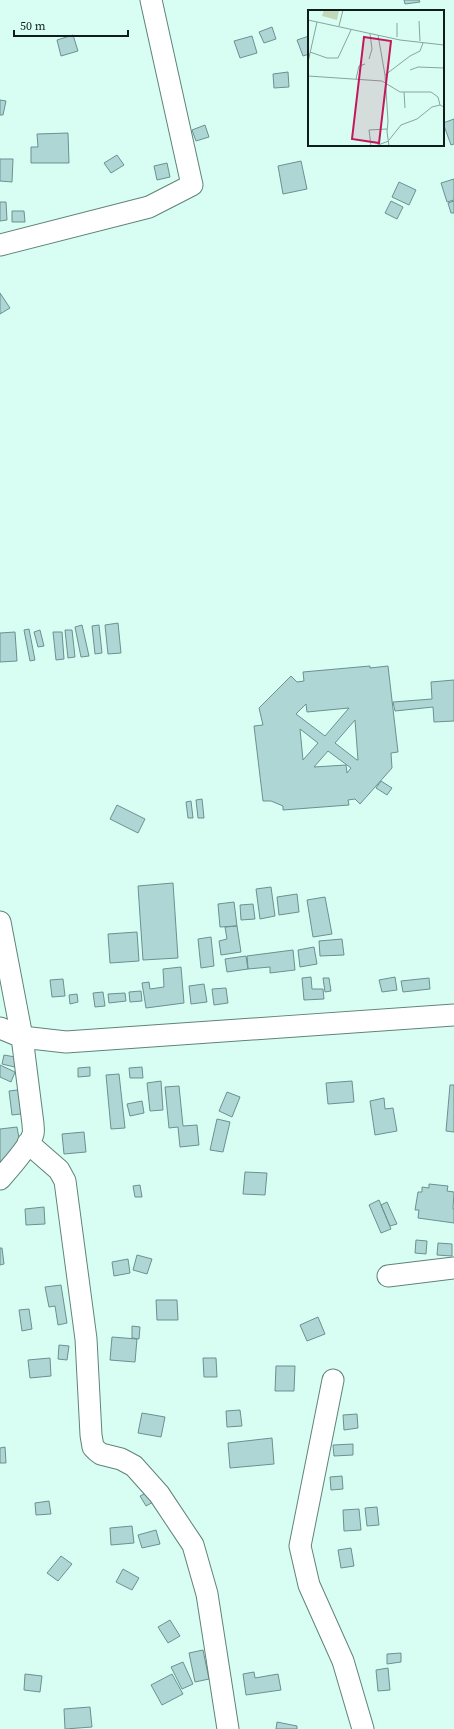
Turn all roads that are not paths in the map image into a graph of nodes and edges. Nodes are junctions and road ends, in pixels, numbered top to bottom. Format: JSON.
{"nodes":[{"id":1,"x":151,"y":0,"type":"edge"},
{"id":2,"x":0,"y":245,"type":"edge"},
{"id":3,"x":0,"y":922,"type":"edge"},
{"id":4,"x":454,"y":1015,"type":"edge"},
{"id":5,"x":0,"y":1028,"type":"edge"},
{"id":6,"x":22,"y":1037,"type":"junction"},
{"id":7,"x":28,"y":1143,"type":"junction"},
{"id":8,"x":0,"y":1179,"type":"edge"},
{"id":9,"x":454,"y":1268,"type":"edge"},
{"id":10,"x":388,"y":1276,"type":"dead end"},
{"id":11,"x":333,"y":1380,"type":"dead end"},
{"id":12,"x":228,"y":1729,"type":"edge"},
{"id":13,"x":363,"y":1729,"type":"edge"}],
"edges":[{"from":1,"to":2,"type":"street"},
{"from":3,"to":6,"type":"street"},
{"from":4,"to":6,"type":"street"},
{"from":5,"to":6,"type":"street"},
{"from":6,"to":7,"type":"street"},
{"from":7,"to":8,"type":"street"},
{"from":7,"to":12,"type":"street"},
{"from":9,"to":10,"type":"street"},
{"from":11,"to":13,"type":"street"}]}
